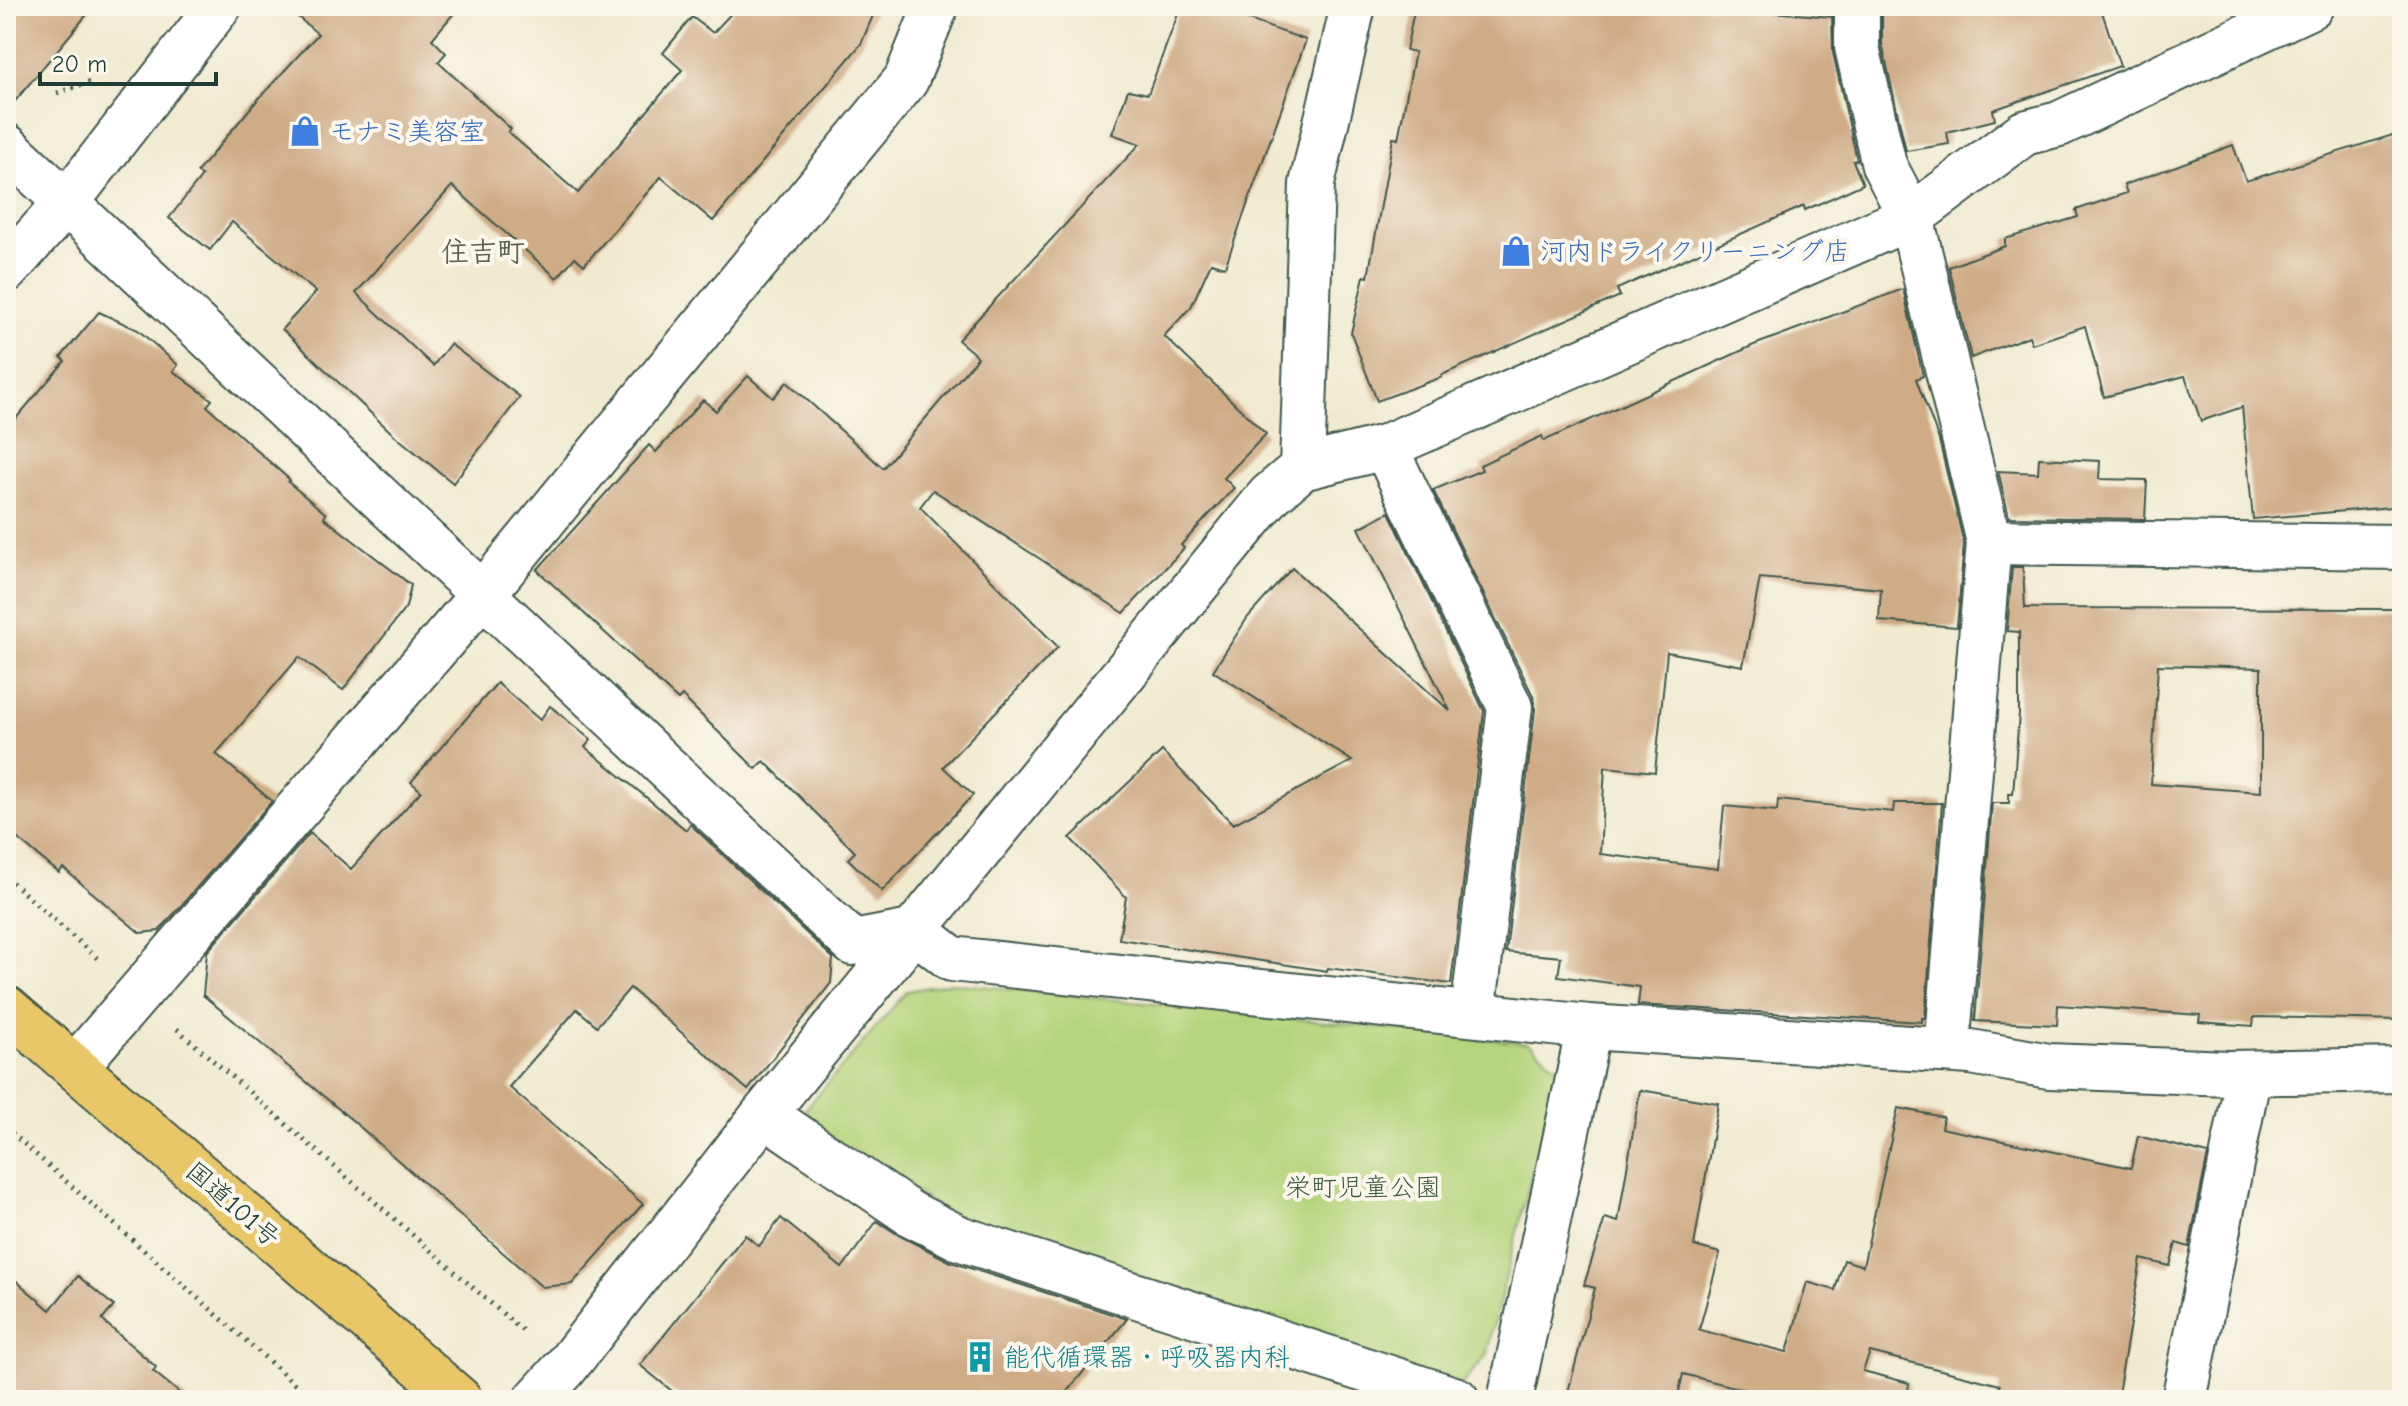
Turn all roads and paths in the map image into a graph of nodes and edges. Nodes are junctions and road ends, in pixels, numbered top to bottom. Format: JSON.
{"nodes":[{"id":1,"x":219,"y":6,"type":"edge"},
{"id":2,"x":936,"y":6,"type":"edge"},
{"id":3,"x":1353,"y":6,"type":"edge"},
{"id":4,"x":1857,"y":6,"type":"edge"},
{"id":5,"x":2311,"y":6,"type":"edge"},
{"id":6,"x":6,"y":146,"type":"edge"},
{"id":7,"x":67,"y":202,"type":"junction"},
{"id":8,"x":1911,"y":217,"type":"junction"},
{"id":9,"x":6,"y":270,"type":"edge"},
{"id":10,"x":1385,"y":447,"type":"junction"},
{"id":11,"x":1302,"y":468,"type":"junction"},
{"id":12,"x":1989,"y":542,"type":"junction"},
{"id":13,"x":2402,"y":547,"type":"edge"},
{"id":14,"x":483,"y":594,"type":"junction"},
{"id":15,"x":6,"y":877,"type":"edge"},
{"id":16,"x":916,"y":931,"type":"junction"},
{"id":17,"x":138,"y":995,"type":"junction"},
{"id":18,"x":6,"y":1008,"type":"edge"},
{"id":19,"x":1473,"y":1014,"type":"junction"},
{"id":20,"x":1589,"y":1027,"type":"junction"},
{"id":21,"x":1947,"y":1050,"type":"junction"},
{"id":22,"x":75,"y":1067,"type":"junction"},
{"id":23,"x":2402,"y":1070,"type":"edge"},
{"id":24,"x":2249,"y":1073,"type":"junction"},
{"id":25,"x":764,"y":1114,"type":"junction"},
{"id":26,"x":6,"y":1128,"type":"edge"},
{"id":27,"x":565,"y":1368,"type":"junction"},
{"id":28,"x":313,"y":1400,"type":"edge"},
{"id":29,"x":460,"y":1400,"type":"edge"},
{"id":30,"x":536,"y":1400,"type":"edge"},
{"id":31,"x":1457,"y":1400,"type":"edge"},
{"id":32,"x":1510,"y":1400,"type":"edge"},
{"id":33,"x":2184,"y":1400,"type":"edge"}],
"edges":[{"from":1,"to":7,"type":"street"},
{"from":2,"to":14,"type":"street"},
{"from":3,"to":11,"type":"street"},
{"from":4,"to":8,"type":"street"},
{"from":5,"to":8,"type":"street"},
{"from":6,"to":7,"type":"street"},
{"from":7,"to":9,"type":"street"},
{"from":7,"to":14,"type":"street"},
{"from":8,"to":10,"type":"street"},
{"from":8,"to":12,"type":"street"},
{"from":10,"to":11,"type":"street"},
{"from":10,"to":19,"type":"street"},
{"from":11,"to":16,"type":"street"},
{"from":12,"to":13,"type":"street"},
{"from":12,"to":21,"type":"street"},
{"from":14,"to":16,"type":"street"},
{"from":14,"to":17,"type":"street"},
{"from":15,"to":17,"type":"path"},
{"from":16,"to":19,"type":"street"},
{"from":16,"to":25,"type":"street"},
{"from":17,"to":22,"type":"street"},
{"from":17,"to":27,"type":"path"},
{"from":18,"to":22,"type":"highway","name":"国道101号"},
{"from":19,"to":20,"type":"street"},
{"from":20,"to":21,"type":"street"},
{"from":20,"to":32,"type":"street"},
{"from":21,"to":24,"type":"street"},
{"from":22,"to":29,"type":"highway","name":"国道101号"},
{"from":23,"to":24,"type":"street"},
{"from":24,"to":33,"type":"street"},
{"from":25,"to":27,"type":"street"},
{"from":25,"to":31,"type":"street"},
{"from":26,"to":28,"type":"path"},
{"from":27,"to":30,"type":"street"}]}
